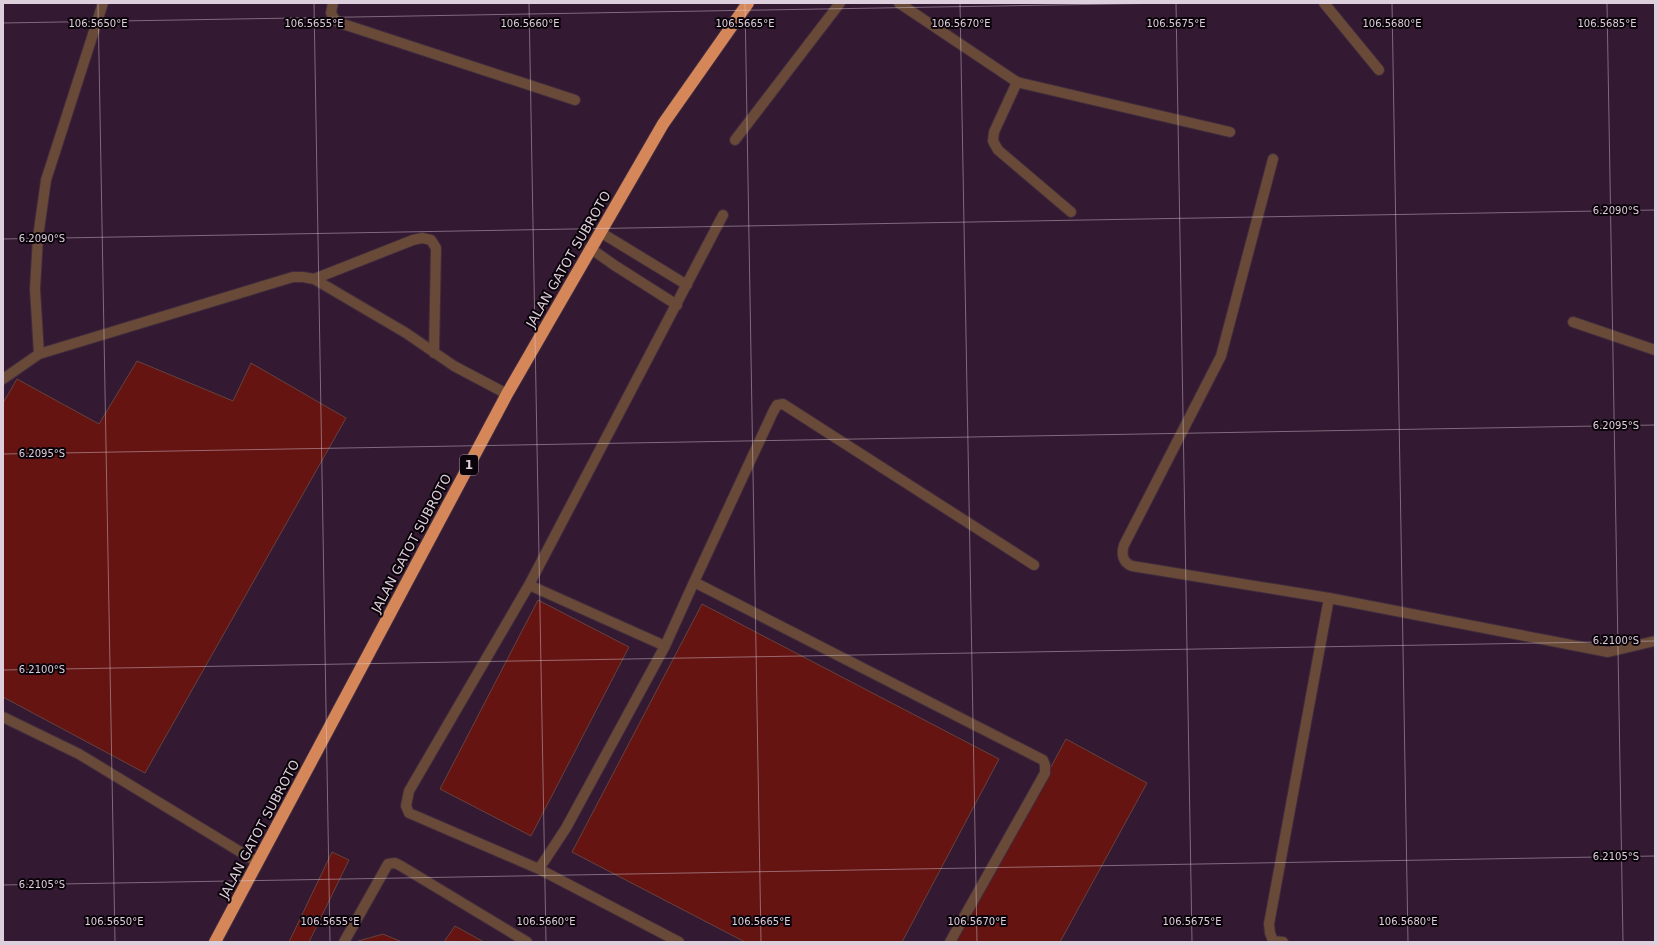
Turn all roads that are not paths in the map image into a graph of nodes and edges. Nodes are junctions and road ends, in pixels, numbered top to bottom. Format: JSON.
{"nodes":[{"id":1,"x":103,"y":3,"type":"edge"},
{"id":2,"x":333,"y":3,"type":"edge"},
{"id":3,"x":748,"y":3,"type":"edge"},
{"id":4,"x":840,"y":3,"type":"edge"},
{"id":5,"x":899,"y":3,"type":"edge"},
{"id":6,"x":1324,"y":3,"type":"edge"},
{"id":7,"x":1379,"y":70,"type":"dead end"},
{"id":8,"x":1016,"y":82,"type":"junction"},
{"id":9,"x":575,"y":100,"type":"dead end"},
{"id":10,"x":1230,"y":132,"type":"dead end"},
{"id":11,"x":735,"y":140,"type":"dead end"},
{"id":12,"x":1273,"y":159,"type":"dead end"},
{"id":13,"x":1071,"y":212,"type":"dead end"},
{"id":14,"x":723,"y":215,"type":"dead end"},
{"id":15,"x":600,"y":232,"type":"junction"},
{"id":16,"x":590,"y":248,"type":"junction"},
{"id":17,"x":314,"y":279,"type":"junction"},
{"id":18,"x":687,"y":285,"type":"junction"},
{"id":19,"x":677,"y":305,"type":"junction"},
{"id":20,"x":1573,"y":322,"type":"dead end"},
{"id":21,"x":1655,"y":350,"type":"edge"},
{"id":22,"x":434,"y":353,"type":"junction"},
{"id":23,"x":39,"y":354,"type":"junction"},
{"id":24,"x":3,"y":379,"type":"edge"},
{"id":25,"x":507,"y":394,"type":"junction"},
{"id":26,"x":1034,"y":565,"type":"dead end"},
{"id":27,"x":694,"y":582,"type":"junction"},
{"id":28,"x":529,"y":585,"type":"junction"},
{"id":29,"x":1329,"y":598,"type":"junction"},
{"id":30,"x":1655,"y":641,"type":"edge"},
{"id":31,"x":665,"y":646,"type":"junction"},
{"id":32,"x":3,"y":717,"type":"edge"},
{"id":33,"x":257,"y":862,"type":"junction"},
{"id":34,"x":539,"y":869,"type":"junction"},
{"id":35,"x":215,"y":942,"type":"edge"},
{"id":36,"x":344,"y":942,"type":"edge"},
{"id":37,"x":527,"y":942,"type":"edge"},
{"id":38,"x":679,"y":942,"type":"edge"},
{"id":39,"x":950,"y":942,"type":"edge"},
{"id":40,"x":1283,"y":942,"type":"edge"}],
"edges":[{"from":1,"to":23,"type":"lane"},
{"from":2,"to":9,"type":"lane"},
{"from":3,"to":15,"type":"highway","name":"JALAN GATOT SUBROTO","number":"1"},
{"from":4,"to":11,"type":"lane"},
{"from":5,"to":8,"type":"lane"},
{"from":6,"to":7,"type":"lane"},
{"from":8,"to":10,"type":"lane"},
{"from":8,"to":13,"type":"lane"},
{"from":12,"to":29,"type":"lane"},
{"from":14,"to":18,"type":"lane"},
{"from":15,"to":16,"type":"highway","name":"JALAN GATOT SUBROTO","number":"1"},
{"from":15,"to":18,"type":"lane"},
{"from":16,"to":19,"type":"lane"},
{"from":16,"to":25,"type":"highway","name":"JALAN GATOT SUBROTO","number":"1"},
{"from":17,"to":22,"type":"lane"},
{"from":17,"to":22,"type":"lane"},
{"from":17,"to":23,"type":"lane"},
{"from":18,"to":19,"type":"lane"},
{"from":19,"to":28,"type":"lane"},
{"from":20,"to":21,"type":"lane"},
{"from":22,"to":25,"type":"lane"},
{"from":23,"to":24,"type":"lane"},
{"from":25,"to":33,"type":"highway","name":"JALAN GATOT SUBROTO","number":"1"},
{"from":26,"to":27,"type":"lane"},
{"from":27,"to":31,"type":"lane"},
{"from":27,"to":39,"type":"lane"},
{"from":28,"to":31,"type":"lane"},
{"from":28,"to":34,"type":"lane"},
{"from":29,"to":30,"type":"lane"},
{"from":29,"to":40,"type":"lane"},
{"from":31,"to":34,"type":"lane"},
{"from":32,"to":33,"type":"lane"},
{"from":33,"to":35,"type":"highway","name":"JALAN GATOT SUBROTO","number":"1"},
{"from":34,"to":38,"type":"lane"},
{"from":36,"to":37,"type":"lane"}]}
